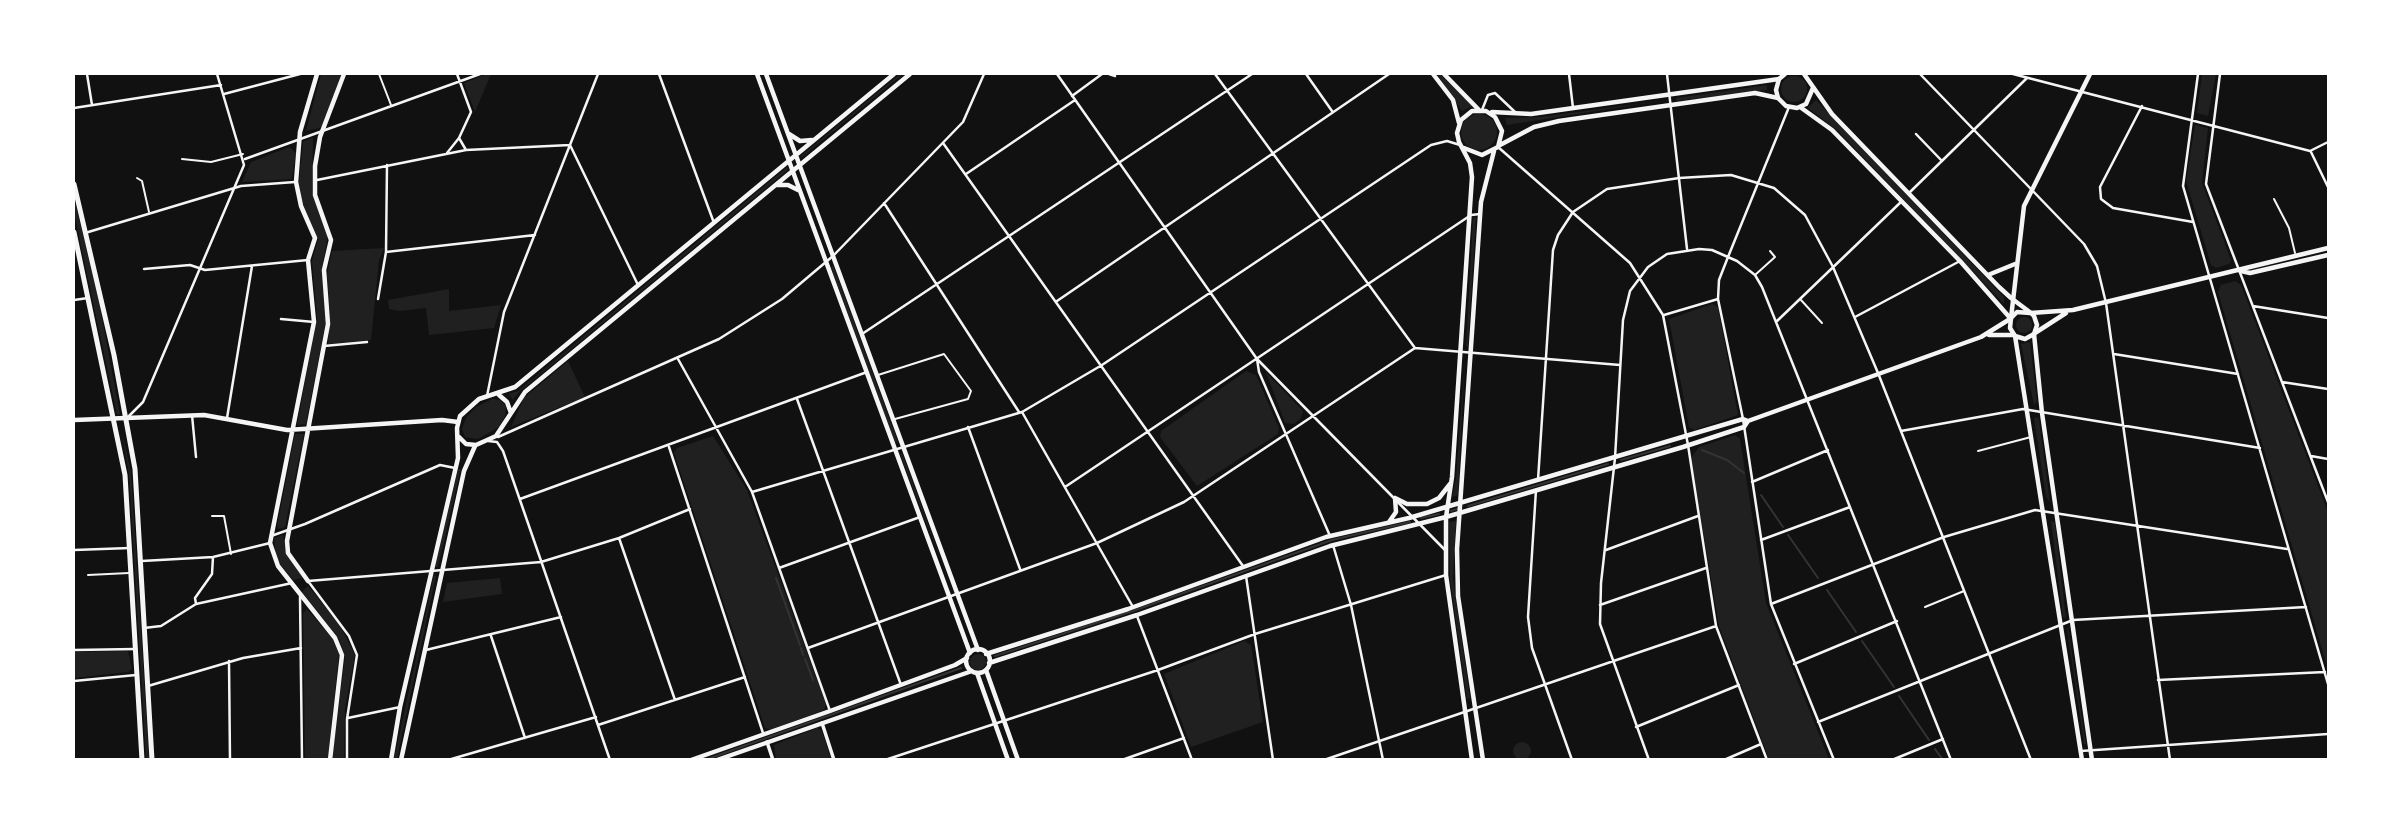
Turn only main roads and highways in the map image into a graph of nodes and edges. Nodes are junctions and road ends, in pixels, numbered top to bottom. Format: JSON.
{"nodes":[{"id":1,"x":317,"y":74,"type":"edge"},
{"id":2,"x":344,"y":74,"type":"edge"},
{"id":3,"x":757,"y":74,"type":"edge"},
{"id":4,"x":766,"y":74,"type":"edge"},
{"id":5,"x":894,"y":74,"type":"edge"},
{"id":6,"x":910,"y":74,"type":"edge"},
{"id":7,"x":1433,"y":74,"type":"edge"},
{"id":8,"x":1444,"y":74,"type":"edge"},
{"id":9,"x":1806,"y":74,"type":"edge"},
{"id":10,"x":2090,"y":74,"type":"edge"},
{"id":11,"x":1782,"y":75,"type":"edge"},
{"id":12,"x":1811,"y":82,"type":"junction"},
{"id":13,"x":1778,"y":98,"type":"junction"},
{"id":14,"x":1800,"y":107,"type":"junction"},
{"id":15,"x":1481,"y":110,"type":"junction"},
{"id":16,"x":1489,"y":112,"type":"junction"},
{"id":17,"x":1459,"y":124,"type":"junction"},
{"id":18,"x":788,"y":133,"type":"junction"},
{"id":19,"x":814,"y":140,"type":"junction"},
{"id":20,"x":1463,"y":147,"type":"junction"},
{"id":21,"x":1497,"y":147,"type":"junction"},
{"id":22,"x":796,"y":154,"type":"junction"},
{"id":23,"x":788,"y":161,"type":"junction"},
{"id":24,"x":800,"y":165,"type":"junction"},
{"id":25,"x":792,"y":171,"type":"junction"},
{"id":26,"x":74,"y":184,"type":"edge"},
{"id":27,"x":775,"y":185,"type":"junction"},
{"id":28,"x":800,"y":191,"type":"junction"},
{"id":29,"x":74,"y":232,"type":"edge"},
{"id":30,"x":2329,"y":248,"type":"edge"},
{"id":31,"x":2329,"y":255,"type":"edge"},
{"id":32,"x":2015,"y":264,"type":"junction"},
{"id":33,"x":2240,"y":271,"type":"junction"},
{"id":34,"x":1988,"y":275,"type":"junction"},
{"id":35,"x":2011,"y":298,"type":"junction"},
{"id":36,"x":2073,"y":310,"type":"junction"},
{"id":37,"x":2030,"y":313,"type":"junction"},
{"id":38,"x":2011,"y":319,"type":"junction"},
{"id":39,"x":2034,"y":333,"type":"junction"},
{"id":40,"x":2015,"y":335,"type":"junction"},
{"id":41,"x":1981,"y":337,"type":"junction"},
{"id":42,"x":499,"y":394,"type":"junction"},
{"id":43,"x":511,"y":414,"type":"junction"},
{"id":44,"x":115,"y":419,"type":"junction"},
{"id":45,"x":125,"y":419,"type":"junction"},
{"id":46,"x":74,"y":420,"type":"edge"},
{"id":47,"x":1745,"y":420,"type":"junction"},
{"id":48,"x":458,"y":422,"type":"junction"},
{"id":49,"x":308,"y":429,"type":"junction"},
{"id":50,"x":292,"y":430,"type":"junction"},
{"id":51,"x":458,"y":436,"type":"junction"},
{"id":52,"x":476,"y":445,"type":"junction"},
{"id":53,"x":1452,"y":477,"type":"junction"},
{"id":54,"x":1461,"y":502,"type":"junction"},
{"id":55,"x":1447,"y":506,"type":"junction"},
{"id":56,"x":1460,"y":512,"type":"junction"},
{"id":57,"x":1446,"y":517,"type":"junction"},
{"id":58,"x":1388,"y":522,"type":"junction"},
{"id":59,"x":292,"y":583,"type":"junction"},
{"id":60,"x":978,"y":650,"type":"junction"},
{"id":61,"x":986,"y":654,"type":"junction"},
{"id":62,"x":968,"y":655,"type":"junction"},
{"id":63,"x":989,"y":663,"type":"junction"},
{"id":64,"x":986,"y":670,"type":"junction"},
{"id":65,"x":974,"y":672,"type":"junction"},
{"id":66,"x":142,"y":760,"type":"edge"},
{"id":67,"x":152,"y":760,"type":"edge"},
{"id":68,"x":330,"y":760,"type":"edge"},
{"id":69,"x":391,"y":760,"type":"edge"},
{"id":70,"x":401,"y":760,"type":"edge"},
{"id":71,"x":691,"y":760,"type":"edge"},
{"id":72,"x":717,"y":760,"type":"edge"},
{"id":73,"x":1008,"y":760,"type":"edge"},
{"id":74,"x":1018,"y":760,"type":"edge"},
{"id":75,"x":1472,"y":760,"type":"edge"},
{"id":76,"x":1483,"y":760,"type":"edge"},
{"id":77,"x":2082,"y":760,"type":"edge"},
{"id":78,"x":2092,"y":760,"type":"edge"}],
"edges":[{"from":1,"to":50,"type":"main road"},
{"from":2,"to":49,"type":"main road"},
{"from":3,"to":23,"type":"main road"},
{"from":4,"to":18,"type":"main road"},
{"from":5,"to":19,"type":"main road"},
{"from":6,"to":24,"type":"main road"},
{"from":7,"to":17,"type":"main road"},
{"from":8,"to":15,"type":"main road"},
{"from":9,"to":12,"type":"main road"},
{"from":10,"to":32,"type":"main road"},
{"from":11,"to":13,"type":"main road"},
{"from":11,"to":16,"type":"main road"},
{"from":12,"to":14,"type":"main road"},
{"from":12,"to":34,"type":"main road"},
{"from":13,"to":14,"type":"main road"},
{"from":13,"to":21,"type":"main road"},
{"from":14,"to":38,"type":"main road"},
{"from":15,"to":16,"type":"main road"},
{"from":15,"to":17,"type":"main road"},
{"from":16,"to":21,"type":"main road"},
{"from":17,"to":20,"type":"main road"},
{"from":18,"to":19,"type":"main road"},
{"from":18,"to":22,"type":"main road"},
{"from":19,"to":22,"type":"main road"},
{"from":20,"to":21,"type":"main road"},
{"from":20,"to":53,"type":"main road"},
{"from":21,"to":54,"type":"main road"},
{"from":22,"to":23,"type":"main road"},
{"from":22,"to":24,"type":"main road"},
{"from":23,"to":25,"type":"main road"},
{"from":23,"to":42,"type":"main road"},
{"from":24,"to":25,"type":"main road"},
{"from":24,"to":60,"type":"main road"},
{"from":25,"to":27,"type":"main road"},
{"from":25,"to":28,"type":"main road"},
{"from":26,"to":45,"type":"highway"},
{"from":27,"to":28,"type":"main road"},
{"from":27,"to":43,"type":"main road"},
{"from":28,"to":62,"type":"main road"},
{"from":29,"to":44,"type":"highway"},
{"from":30,"to":33,"type":"main road"},
{"from":31,"to":33,"type":"main road"},
{"from":32,"to":34,"type":"main road"},
{"from":32,"to":35,"type":"main road"},
{"from":33,"to":36,"type":"main road"},
{"from":34,"to":35,"type":"main road"},
{"from":35,"to":37,"type":"main road"},
{"from":35,"to":38,"type":"main road"},
{"from":36,"to":37,"type":"main road"},
{"from":36,"to":39,"type":"main road"},
{"from":37,"to":38,"type":"main road"},
{"from":37,"to":39,"type":"main road"},
{"from":38,"to":40,"type":"main road"},
{"from":38,"to":41,"type":"main road"},
{"from":39,"to":40,"type":"main road"},
{"from":39,"to":78,"type":"main road"},
{"from":40,"to":41,"type":"main road"},
{"from":40,"to":77,"type":"main road"},
{"from":41,"to":47,"type":"main road"},
{"from":42,"to":43,"type":"main road"},
{"from":42,"to":48,"type":"main road"},
{"from":43,"to":52,"type":"main road"},
{"from":44,"to":45,"type":"main road"},
{"from":44,"to":46,"type":"main road"},
{"from":44,"to":66,"type":"highway"},
{"from":45,"to":50,"type":"main road"},
{"from":45,"to":67,"type":"highway"},
{"from":47,"to":54,"type":"main road"},
{"from":47,"to":56,"type":"main road"},
{"from":48,"to":49,"type":"main road"},
{"from":48,"to":51,"type":"main road"},
{"from":49,"to":50,"type":"main road"},
{"from":49,"to":59,"type":"main road"},
{"from":50,"to":59,"type":"main road"},
{"from":51,"to":52,"type":"main road"},
{"from":51,"to":69,"type":"main road"},
{"from":52,"to":70,"type":"main road"},
{"from":53,"to":55,"type":"main road"},
{"from":53,"to":58,"type":"main road"},
{"from":54,"to":55,"type":"main road"},
{"from":54,"to":56,"type":"main road"},
{"from":55,"to":57,"type":"main road"},
{"from":55,"to":58,"type":"main road"},
{"from":56,"to":57,"type":"main road"},
{"from":56,"to":76,"type":"main road"},
{"from":57,"to":63,"type":"main road"},
{"from":57,"to":75,"type":"main road"},
{"from":58,"to":61,"type":"main road"},
{"from":59,"to":68,"type":"main road"},
{"from":60,"to":61,"type":"main road"},
{"from":60,"to":62,"type":"main road"},
{"from":61,"to":63,"type":"main road"},
{"from":62,"to":65,"type":"main road"},
{"from":62,"to":71,"type":"main road"},
{"from":63,"to":64,"type":"main road"},
{"from":64,"to":65,"type":"main road"},
{"from":64,"to":74,"type":"main road"},
{"from":65,"to":72,"type":"main road"},
{"from":65,"to":73,"type":"main road"}]}
